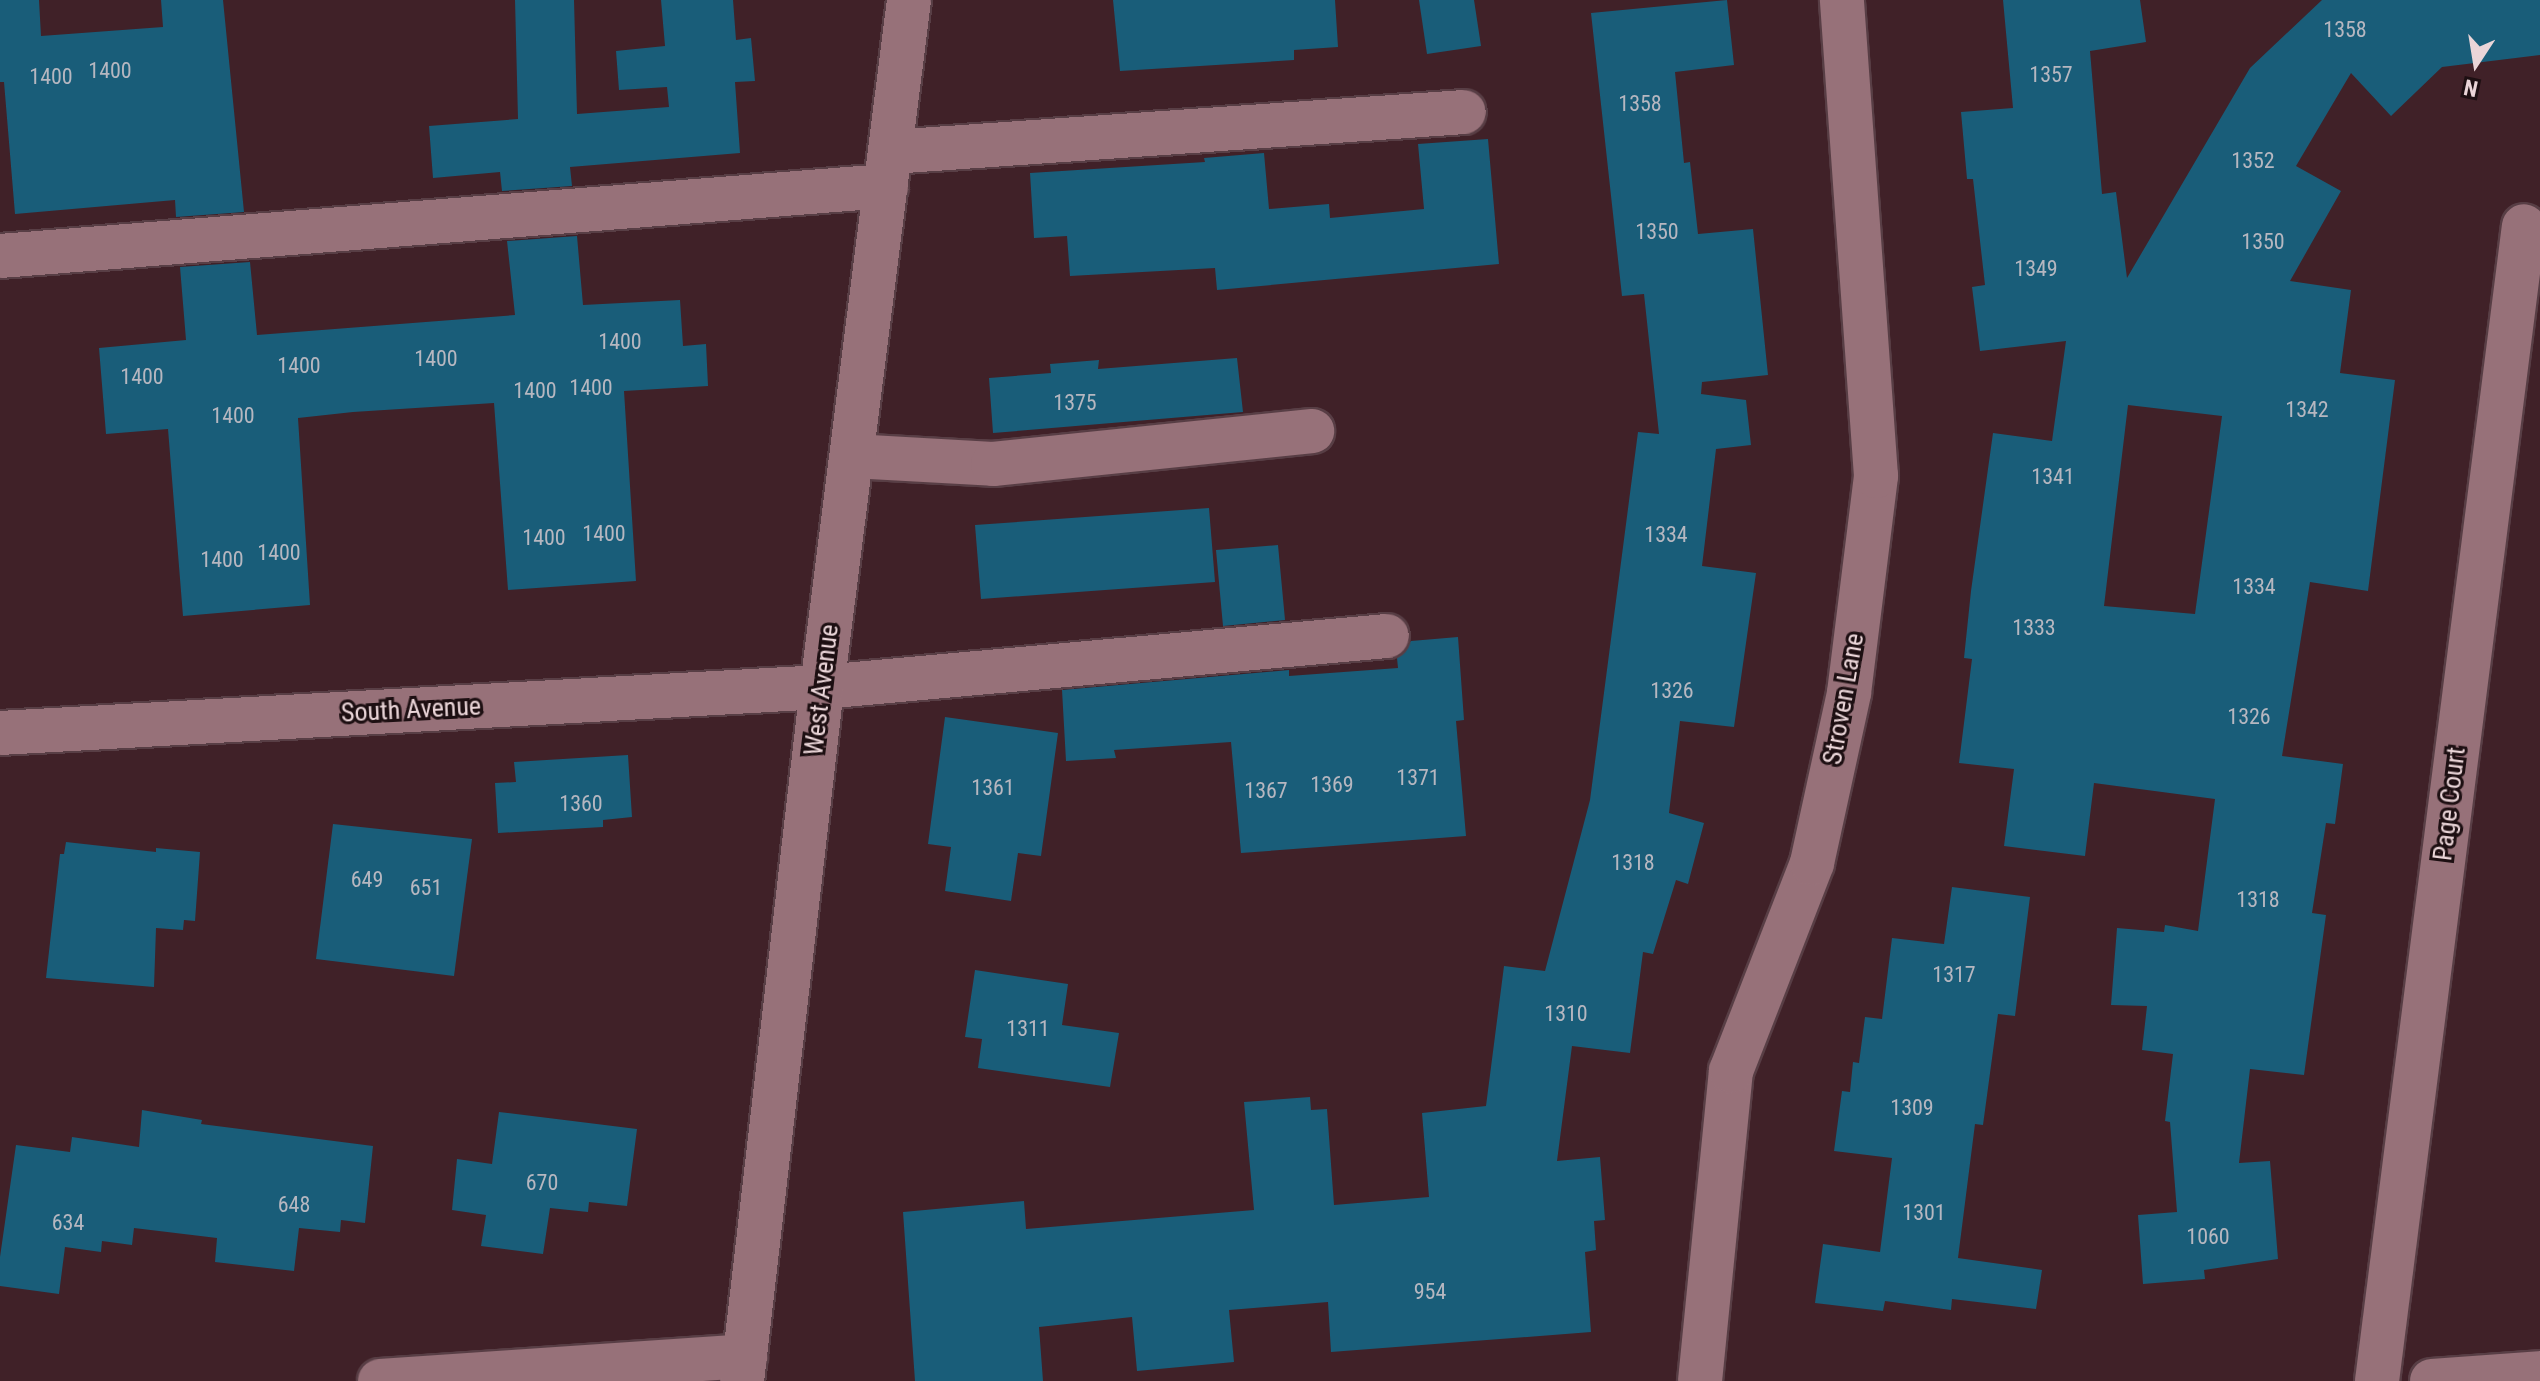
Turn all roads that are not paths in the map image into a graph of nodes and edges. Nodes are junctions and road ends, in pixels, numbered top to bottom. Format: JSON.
{"nodes":[{"id":1,"x":909,"y":0,"type":"edge"},
{"id":2,"x":1842,"y":0,"type":"edge"},
{"id":3,"x":1464,"y":112,"type":"dead end"},
{"id":4,"x":888,"y":169,"type":"junction"},
{"id":5,"x":2524,"y":226,"type":"dead end"},
{"id":6,"x":0,"y":256,"type":"edge"},
{"id":7,"x":1312,"y":431,"type":"dead end"},
{"id":8,"x":852,"y":456,"type":"junction"},
{"id":9,"x":1387,"y":636,"type":"dead end"},
{"id":10,"x":822,"y":687,"type":"junction"},
{"id":11,"x":0,"y":733,"type":"edge"},
{"id":12,"x":744,"y":1368,"type":"edge"},
{"id":13,"x":2540,"y":1373,"type":"edge"},
{"id":14,"x":380,"y":1381,"type":"edge"},
{"id":15,"x":1700,"y":1381,"type":"edge"},
{"id":16,"x":2377,"y":1381,"type":"edge"},
{"id":17,"x":2432,"y":1381,"type":"edge"}],
"edges":[{"from":1,"to":4,"type":"street","name":"West Avenue"},
{"from":2,"to":15,"type":"street","name":"Stroven Lane"},
{"from":3,"to":4,"type":"street"},
{"from":4,"to":6,"type":"street"},
{"from":4,"to":8,"type":"street","name":"West Avenue"},
{"from":5,"to":16,"type":"street","name":"Page Court"},
{"from":7,"to":8,"type":"street"},
{"from":8,"to":10,"type":"street","name":"West Avenue"},
{"from":9,"to":10,"type":"street","name":"South Avenue"},
{"from":10,"to":11,"type":"street","name":"South Avenue"},
{"from":10,"to":12,"type":"street","name":"West Avenue"},
{"from":12,"to":14,"type":"street"},
{"from":13,"to":17,"type":"street"}]}
